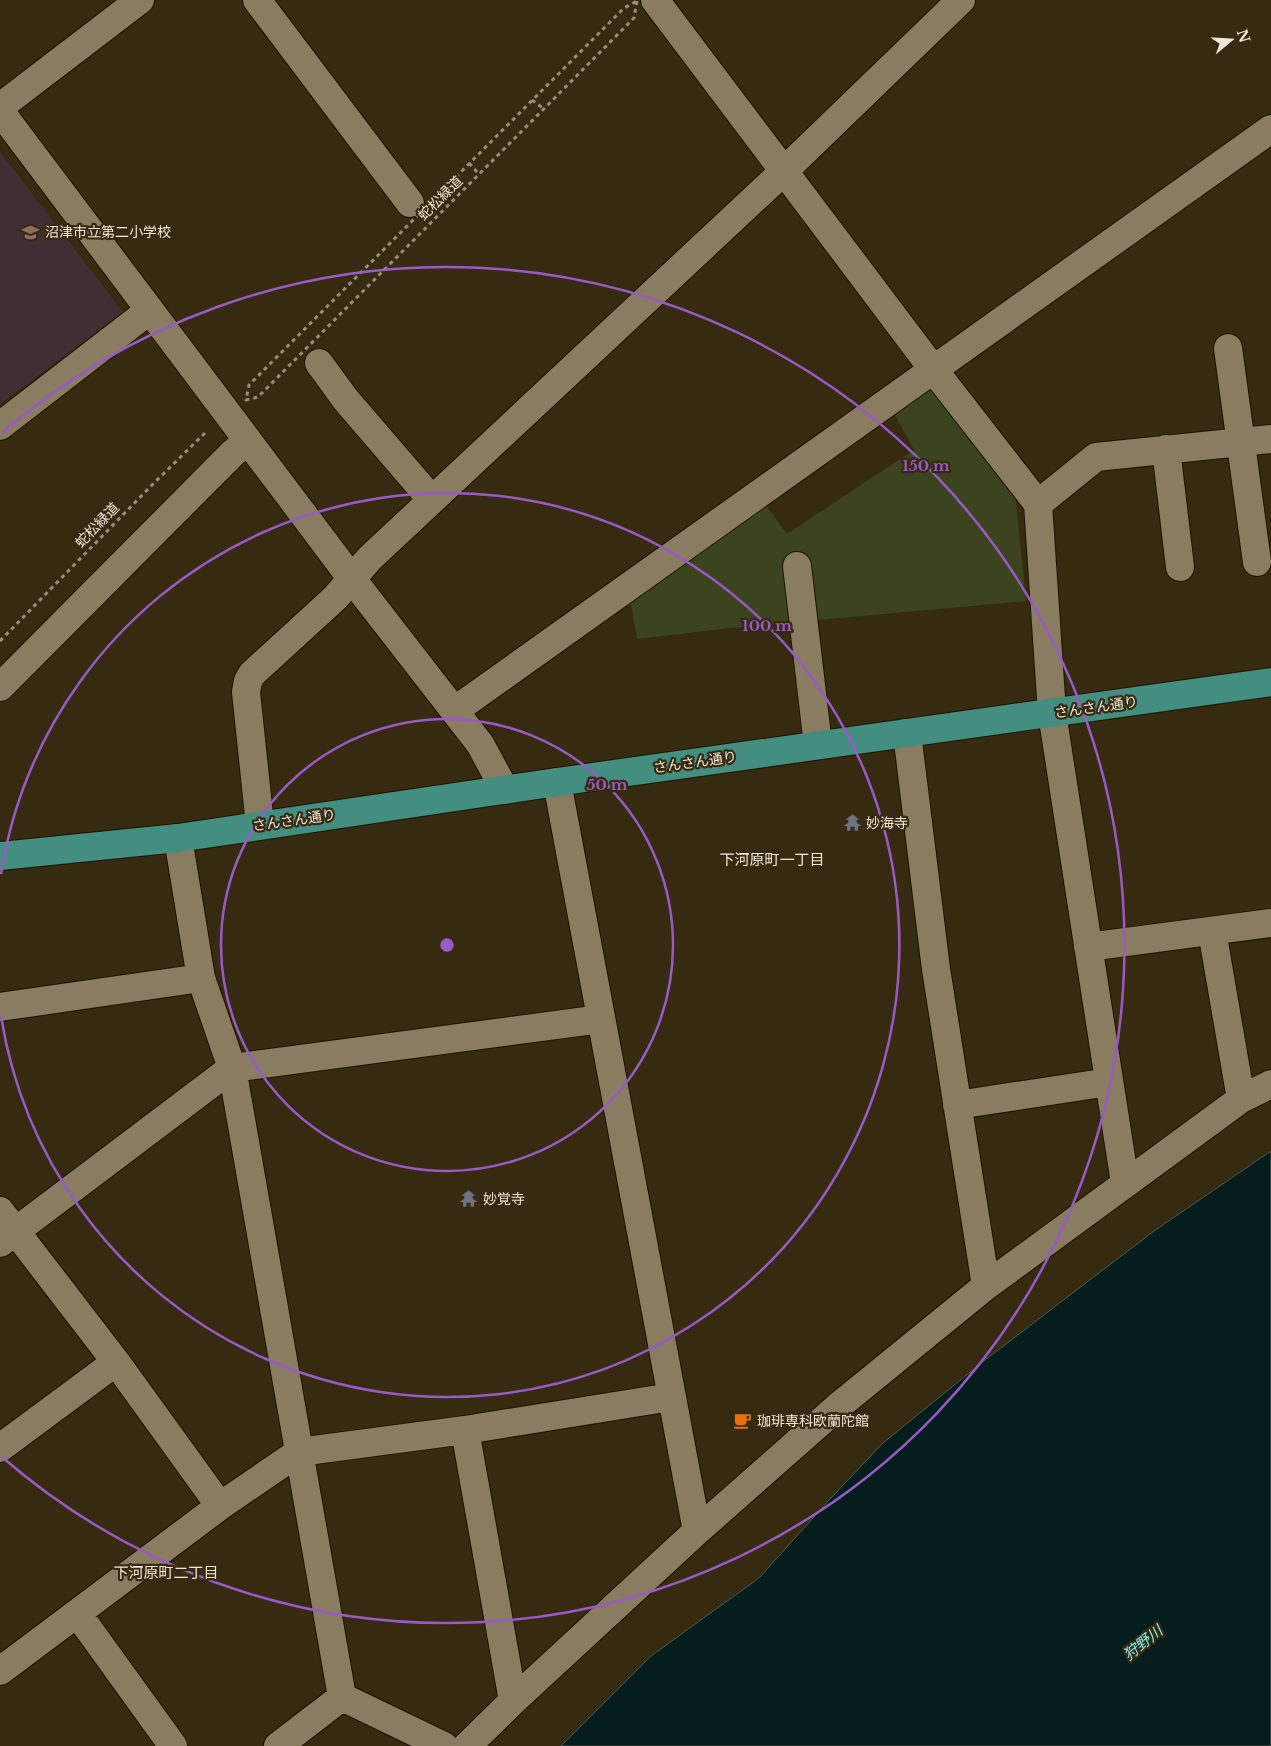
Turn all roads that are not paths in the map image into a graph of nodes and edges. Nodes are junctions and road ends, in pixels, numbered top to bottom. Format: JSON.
{"nodes":[{"id":1,"x":140,"y":0,"type":"edge"},
{"id":2,"x":257,"y":0,"type":"edge"},
{"id":3,"x":655,"y":0,"type":"edge"},
{"id":4,"x":961,"y":0,"type":"edge"},
{"id":5,"x":0,"y":109,"type":"edge"},
{"id":6,"x":1271,"y":130,"type":"edge"},
{"id":7,"x":784,"y":171,"type":"junction"},
{"id":8,"x":410,"y":203,"type":"dead end"},
{"id":9,"x":150,"y":310,"type":"junction"},
{"id":10,"x":1228,"y":348,"type":"dead end"},
{"id":11,"x":319,"y":364,"type":"dead end"},
{"id":12,"x":933,"y":369,"type":"junction"},
{"id":13,"x":0,"y":426,"type":"edge"},
{"id":14,"x":1271,"y":439,"type":"edge"},
{"id":15,"x":248,"y":441,"type":"junction"},
{"id":16,"x":1241,"y":442,"type":"junction"},
{"id":17,"x":1166,"y":449,"type":"junction"},
{"id":18,"x":432,"y":500,"type":"junction"},
{"id":19,"x":1038,"y":504,"type":"junction"},
{"id":20,"x":1257,"y":562,"type":"dead end"},
{"id":21,"x":797,"y":566,"type":"dead end"},
{"id":22,"x":1180,"y":567,"type":"dead end"},
{"id":23,"x":352,"y":579,"type":"junction"},
{"id":24,"x":1271,"y":682,"type":"edge"},
{"id":25,"x":0,"y":687,"type":"edge"},
{"id":26,"x":454,"y":711,"type":"junction"},
{"id":27,"x":1052,"y":713,"type":"junction"},
{"id":28,"x":907,"y":733,"type":"junction"},
{"id":29,"x":818,"y":746,"type":"junction"},
{"id":30,"x":558,"y":782,"type":"junction"},
{"id":31,"x":505,"y":790,"type":"junction"},
{"id":32,"x":260,"y":825,"type":"junction"},
{"id":33,"x":178,"y":838,"type":"junction"},
{"id":34,"x":0,"y":856,"type":"edge"},
{"id":35,"x":1271,"y":924,"type":"edge"},
{"id":36,"x":1212,"y":931,"type":"junction"},
{"id":37,"x":1088,"y":946,"type":"junction"},
{"id":38,"x":201,"y":978,"type":"junction"},
{"id":39,"x":0,"y":1007,"type":"edge"},
{"id":40,"x":601,"y":1019,"type":"junction"},
{"id":41,"x":232,"y":1068,"type":"junction"},
{"id":42,"x":1109,"y":1082,"type":"junction"},
{"id":43,"x":1271,"y":1084,"type":"edge"},
{"id":44,"x":1241,"y":1099,"type":"junction"},
{"id":45,"x":957,"y":1105,"type":"junction"},
{"id":46,"x":1125,"y":1183,"type":"junction"},
{"id":47,"x":5,"y":1229,"type":"edge"},
{"id":48,"x":986,"y":1286,"type":"junction"},
{"id":49,"x":116,"y":1362,"type":"junction"},
{"id":50,"x":672,"y":1397,"type":"junction"},
{"id":51,"x":465,"y":1430,"type":"junction"},
{"id":52,"x":0,"y":1448,"type":"edge"},
{"id":53,"x":299,"y":1452,"type":"junction"},
{"id":54,"x":220,"y":1506,"type":"junction"},
{"id":55,"x":696,"y":1531,"type":"junction"},
{"id":56,"x":77,"y":1614,"type":"junction"},
{"id":57,"x":0,"y":1671,"type":"edge"},
{"id":58,"x":342,"y":1697,"type":"junction"},
{"id":59,"x":513,"y":1701,"type":"junction"},
{"id":60,"x":173,"y":1746,"type":"edge"},
{"id":61,"x":278,"y":1746,"type":"edge"},
{"id":62,"x":444,"y":1746,"type":"edge"},
{"id":63,"x":467,"y":1746,"type":"edge"}],
"edges":[{"from":1,"to":5,"type":"street"},
{"from":2,"to":8,"type":"street"},
{"from":3,"to":7,"type":"street"},
{"from":4,"to":7,"type":"street"},
{"from":5,"to":9,"type":"street"},
{"from":6,"to":12,"type":"street"},
{"from":7,"to":12,"type":"street"},
{"from":7,"to":18,"type":"street"},
{"from":9,"to":13,"type":"street"},
{"from":9,"to":15,"type":"street"},
{"from":10,"to":16,"type":"street"},
{"from":11,"to":18,"type":"street"},
{"from":12,"to":19,"type":"street"},
{"from":12,"to":26,"type":"street"},
{"from":14,"to":16,"type":"street"},
{"from":15,"to":23,"type":"street"},
{"from":15,"to":25,"type":"street"},
{"from":16,"to":17,"type":"street"},
{"from":16,"to":20,"type":"street"},
{"from":17,"to":19,"type":"street"},
{"from":17,"to":22,"type":"street"},
{"from":18,"to":23,"type":"street"},
{"from":19,"to":27,"type":"street"},
{"from":21,"to":29,"type":"street"},
{"from":23,"to":26,"type":"street"},
{"from":23,"to":32,"type":"street"},
{"from":24,"to":27,"type":"main road","name":"さんさん通り"},
{"from":26,"to":31,"type":"street"},
{"from":27,"to":28,"type":"main road","name":"さんさん通り"},
{"from":27,"to":37,"type":"street"},
{"from":28,"to":29,"type":"main road","name":"さんさん通り"},
{"from":28,"to":45,"type":"street"},
{"from":29,"to":30,"type":"main road","name":"さんさん通り"},
{"from":30,"to":31,"type":"main road","name":"さんさん通り"},
{"from":30,"to":40,"type":"street"},
{"from":31,"to":32,"type":"main road","name":"さんさん通り"},
{"from":32,"to":33,"type":"main road","name":"さんさん通り"},
{"from":33,"to":34,"type":"main road","name":"さんさん通り"},
{"from":33,"to":38,"type":"street"},
{"from":35,"to":36,"type":"street"},
{"from":36,"to":37,"type":"street"},
{"from":36,"to":44,"type":"street"},
{"from":37,"to":42,"type":"street"},
{"from":38,"to":39,"type":"street"},
{"from":38,"to":41,"type":"street"},
{"from":40,"to":41,"type":"street"},
{"from":40,"to":50,"type":"street"},
{"from":41,"to":47,"type":"street"},
{"from":41,"to":53,"type":"street"},
{"from":42,"to":45,"type":"street"},
{"from":42,"to":46,"type":"street"},
{"from":43,"to":44,"type":"street"},
{"from":44,"to":46,"type":"street"},
{"from":45,"to":48,"type":"street"},
{"from":46,"to":48,"type":"street"},
{"from":47,"to":49,"type":"street"},
{"from":48,"to":55,"type":"street"},
{"from":49,"to":52,"type":"street"},
{"from":49,"to":54,"type":"street"},
{"from":50,"to":51,"type":"street"},
{"from":50,"to":55,"type":"street"},
{"from":51,"to":53,"type":"street"},
{"from":51,"to":59,"type":"street"},
{"from":53,"to":54,"type":"street"},
{"from":53,"to":58,"type":"street"},
{"from":54,"to":56,"type":"street"},
{"from":55,"to":59,"type":"street"},
{"from":56,"to":57,"type":"street"},
{"from":56,"to":60,"type":"street"},
{"from":58,"to":61,"type":"street"},
{"from":58,"to":62,"type":"street"},
{"from":59,"to":63,"type":"street"}]}
